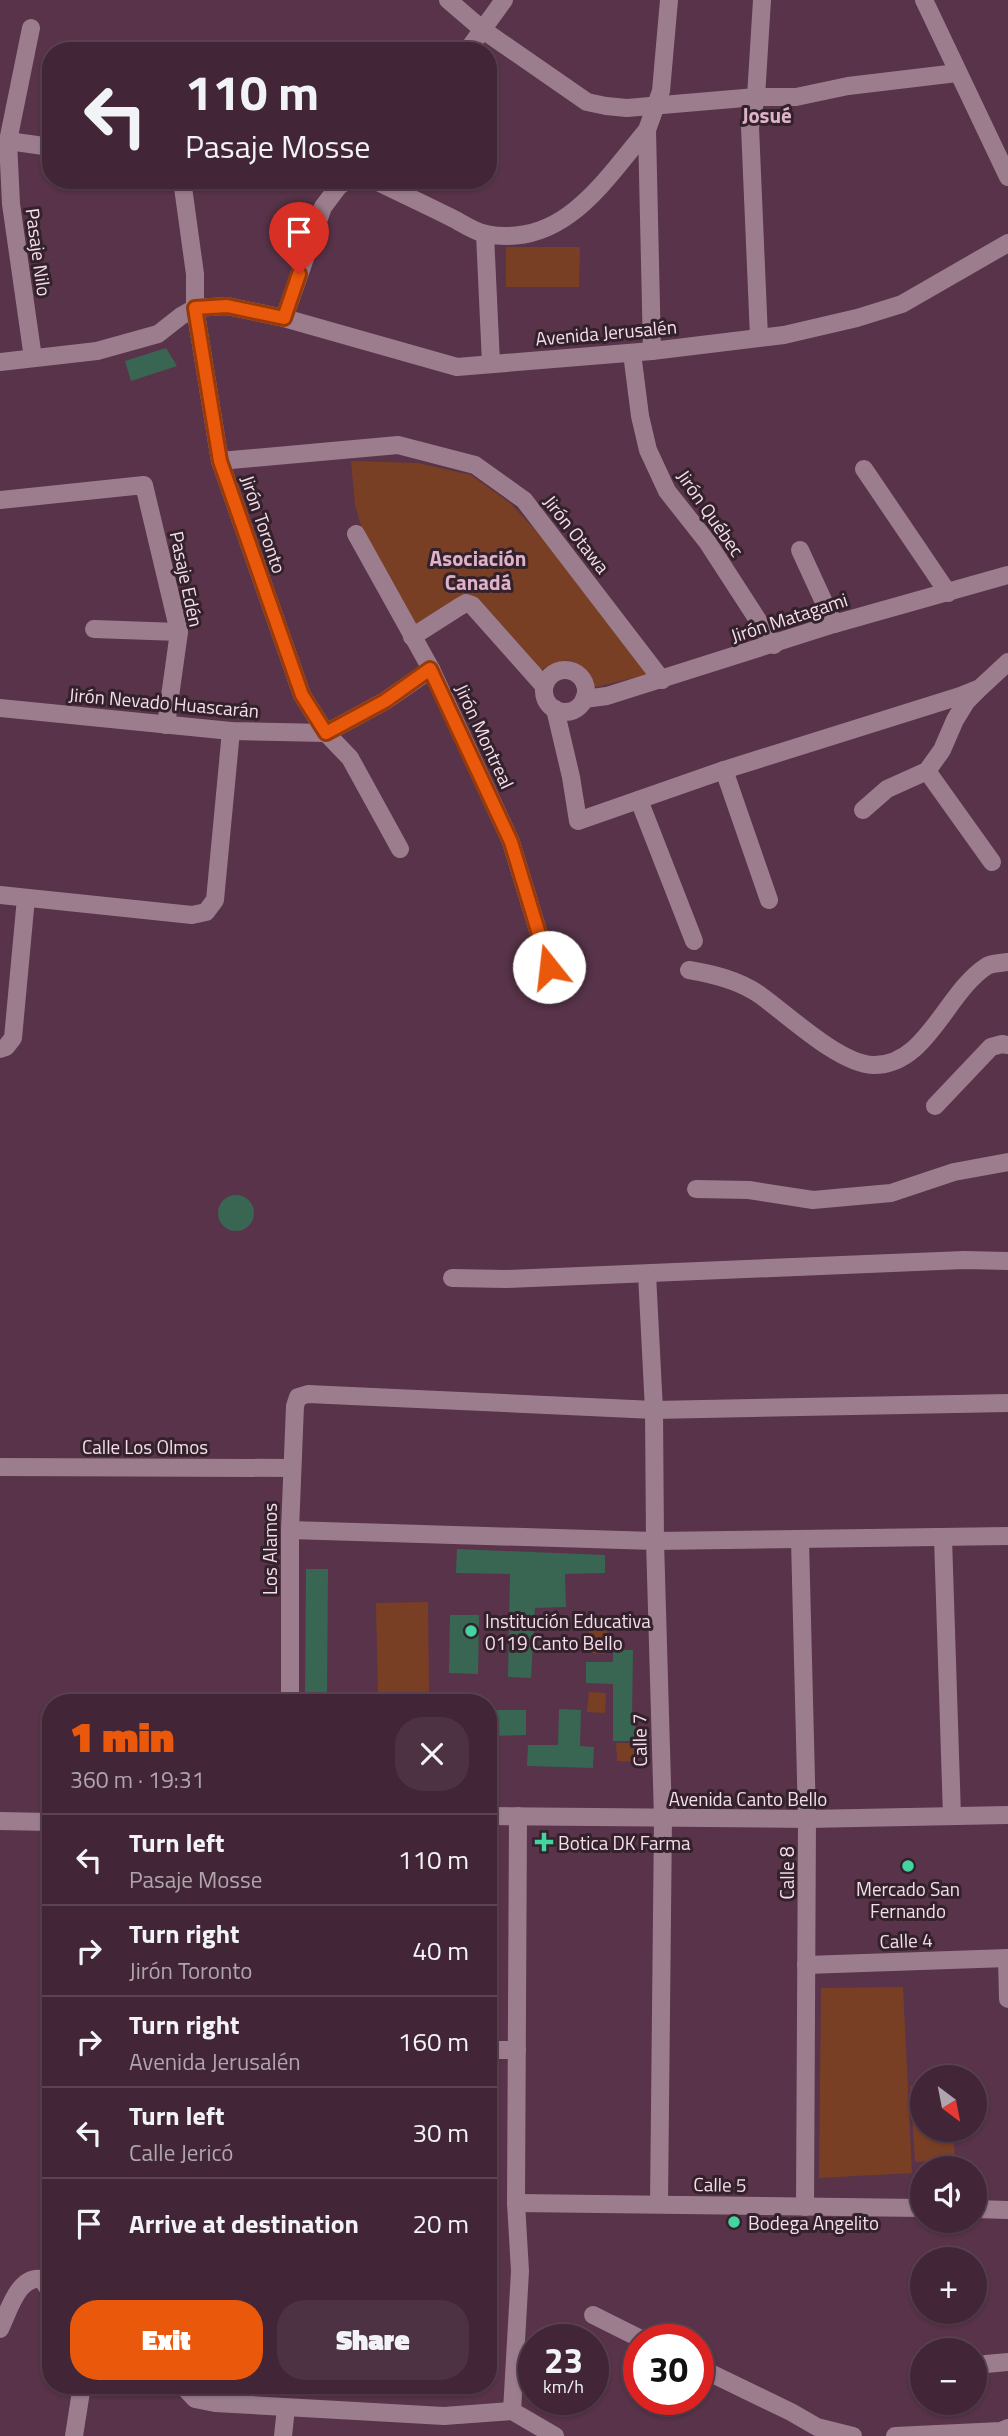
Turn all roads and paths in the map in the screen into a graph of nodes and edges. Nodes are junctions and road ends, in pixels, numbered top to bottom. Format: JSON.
{"nodes":[{"id":1,"x":448,"y":0,"type":"edge"},
{"id":2,"x":504,"y":0,"type":"edge"},
{"id":3,"x":669,"y":0,"type":"edge"},
{"id":4,"x":762,"y":0,"type":"edge"},
{"id":5,"x":929,"y":2,"type":"edge"},
{"id":6,"x":31,"y":28,"type":"dead end"},
{"id":7,"x":483,"y":30,"type":"junction"},
{"id":8,"x":474,"y":42,"type":"edge"},
{"id":9,"x":957,"y":73,"type":"junction"},
{"id":10,"x":756,"y":97,"type":"junction"},
{"id":11,"x":656,"y":105,"type":"junction"},
{"id":12,"x":647,"y":130,"type":"junction"},
{"id":13,"x":8,"y":141,"type":"junction"},
{"id":14,"x":42,"y":146,"type":"edge"},
{"id":15,"x":1008,"y":177,"type":"edge"},
{"id":16,"x":183,"y":189,"type":"edge"},
{"id":17,"x":336,"y":189,"type":"edge"},
{"id":18,"x":392,"y":189,"type":"edge"},
{"id":19,"x":485,"y":234,"type":"junction"},
{"id":20,"x":1008,"y":243,"type":"edge"},
{"id":21,"x":195,"y":308,"type":"junction"},
{"id":22,"x":284,"y":318,"type":"junction"},
{"id":23,"x":759,"y":337,"type":"junction"},
{"id":24,"x":652,"y":351,"type":"junction"},
{"id":25,"x":632,"y":353,"type":"junction"},
{"id":26,"x":33,"y":358,"type":"junction"},
{"id":27,"x":0,"y":362,"type":"edge"},
{"id":28,"x":491,"y":363,"type":"junction"},
{"id":29,"x":220,"y":461,"type":"junction"},
{"id":30,"x":864,"y":469,"type":"dead end"},
{"id":31,"x":0,"y":500,"type":"edge"},
{"id":32,"x":356,"y":534,"type":"dead end"},
{"id":33,"x":800,"y":550,"type":"dead end"},
{"id":34,"x":1008,"y":575,"type":"edge"},
{"id":35,"x":948,"y":593,"type":"junction"},
{"id":36,"x":834,"y":624,"type":"junction"},
{"id":37,"x":94,"y":629,"type":"dead end"},
{"id":38,"x":179,"y":632,"type":"junction"},
{"id":39,"x":412,"y":637,"type":"junction"},
{"id":40,"x":774,"y":645,"type":"junction"},
{"id":41,"x":1008,"y":662,"type":"edge"},
{"id":42,"x":430,"y":669,"type":"junction"},
{"id":43,"x":662,"y":680,"type":"junction"},
{"id":44,"x":544,"y":686,"type":"junction"},
{"id":45,"x":980,"y":688,"type":"junction"},
{"id":46,"x":584,"y":699,"type":"junction"},
{"id":47,"x":0,"y":708,"type":"edge"},
{"id":48,"x":555,"y":709,"type":"junction"},
{"id":49,"x":166,"y":725,"type":"junction"},
{"id":50,"x":231,"y":731,"type":"junction"},
{"id":51,"x":326,"y":733,"type":"junction"},
{"id":52,"x":724,"y":770,"type":"junction"},
{"id":53,"x":927,"y":771,"type":"junction"},
{"id":54,"x":639,"y":800,"type":"junction"},
{"id":55,"x":863,"y":810,"type":"dead end"},
{"id":56,"x":400,"y":849,"type":"dead end"},
{"id":57,"x":992,"y":862,"type":"dead end"},
{"id":58,"x":0,"y":895,"type":"edge"},
{"id":59,"x":26,"y":898,"type":"junction"},
{"id":60,"x":769,"y":900,"type":"dead end"},
{"id":61,"x":694,"y":941,"type":"dead end"},
{"id":62,"x":1008,"y":962,"type":"edge"},
{"id":63,"x":549,"y":967,"type":"dead end"},
{"id":64,"x":689,"y":970,"type":"dead end"},
{"id":65,"x":1008,"y":1045,"type":"edge"},
{"id":66,"x":3,"y":1048,"type":"edge"},
{"id":67,"x":935,"y":1106,"type":"dead end"},
{"id":68,"x":1008,"y":1162,"type":"edge"},
{"id":69,"x":696,"y":1189,"type":"dead end"},
{"id":70,"x":1008,"y":1261,"type":"edge"},
{"id":71,"x":648,"y":1274,"type":"junction"},
{"id":72,"x":452,"y":1278,"type":"dead end"},
{"id":73,"x":1008,"y":1403,"type":"edge"},
{"id":74,"x":654,"y":1410,"type":"junction"},
{"id":75,"x":0,"y":1467,"type":"edge"},
{"id":76,"x":291,"y":1468,"type":"junction"},
{"id":77,"x":290,"y":1530,"type":"junction"},
{"id":78,"x":1008,"y":1536,"type":"edge"},
{"id":79,"x":943,"y":1538,"type":"junction"},
{"id":80,"x":800,"y":1540,"type":"junction"},
{"id":81,"x":654,"y":1541,"type":"junction"},
{"id":82,"x":290,"y":1694,"type":"edge"},
{"id":83,"x":1008,"y":1815,"type":"edge"},
{"id":84,"x":497,"y":1816,"type":"edge"},
{"id":85,"x":518,"y":1816,"type":"junction"},
{"id":86,"x":952,"y":1816,"type":"junction"},
{"id":87,"x":663,"y":1818,"type":"junction"},
{"id":88,"x":807,"y":1819,"type":"junction"},
{"id":89,"x":0,"y":1821,"type":"edge"},
{"id":90,"x":42,"y":1822,"type":"edge"},
{"id":91,"x":1008,"y":1958,"type":"edge"},
{"id":92,"x":806,"y":1965,"type":"junction"},
{"id":93,"x":1008,"y":1999,"type":"edge"},
{"id":94,"x":497,"y":2050,"type":"edge"},
{"id":95,"x":517,"y":2050,"type":"junction"},
{"id":96,"x":516,"y":2203,"type":"junction"},
{"id":97,"x":659,"y":2204,"type":"junction"},
{"id":98,"x":805,"y":2207,"type":"junction"},
{"id":99,"x":910,"y":2208,"type":"edge"},
{"id":100,"x":987,"y":2209,"type":"edge"},
{"id":101,"x":1008,"y":2210,"type":"edge"},
{"id":102,"x":42,"y":2279,"type":"edge"},
{"id":103,"x":593,"y":2315,"type":"dead end"},
{"id":104,"x":0,"y":2329,"type":"edge"},
{"id":105,"x":623,"y":2330,"type":"edge"},
{"id":106,"x":1008,"y":2362,"type":"edge"},
{"id":107,"x":987,"y":2363,"type":"edge"},
{"id":108,"x":714,"y":2375,"type":"edge"},
{"id":109,"x":81,"y":2394,"type":"edge"},
{"id":110,"x":188,"y":2394,"type":"edge"},
{"id":111,"x":286,"y":2408,"type":"junction"},
{"id":112,"x":512,"y":2411,"type":"junction"},
{"id":113,"x":1008,"y":2428,"type":"edge"},
{"id":114,"x":74,"y":2436,"type":"edge"},
{"id":115,"x":283,"y":2436,"type":"edge"},
{"id":116,"x":555,"y":2436,"type":"edge"},
{"id":117,"x":853,"y":2436,"type":"edge"},
{"id":118,"x":895,"y":2436,"type":"edge"}],
"edges":[{"from":1,"to":7,"type":"street"},
{"from":2,"to":7,"type":"street"},
{"from":3,"to":11,"type":"street"},
{"from":4,"to":10,"type":"street"},
{"from":5,"to":9,"type":"street"},
{"from":6,"to":13,"type":"street","name":"Pasaje Nilo"},
{"from":7,"to":8,"type":"street"},
{"from":7,"to":11,"type":"street"},
{"from":9,"to":10,"type":"street"},
{"from":9,"to":15,"type":"street"},
{"from":10,"to":11,"type":"street"},
{"from":10,"to":23,"type":"street"},
{"from":11,"to":12,"type":"street"},
{"from":12,"to":19,"type":"street"},
{"from":12,"to":24,"type":"street"},
{"from":13,"to":14,"type":"street"},
{"from":13,"to":26,"type":"street","name":"Pasaje Nilo"},
{"from":16,"to":21,"type":"street","name":"Jirón Toronto"},
{"from":17,"to":22,"type":"street"},
{"from":18,"to":19,"type":"street"},
{"from":19,"to":28,"type":"street"},
{"from":20,"to":23,"type":"street","name":"Avenida Jerusalén"},
{"from":21,"to":22,"type":"street","name":"Avenida Jerusalén"},
{"from":21,"to":26,"type":"street"},
{"from":21,"to":29,"type":"street","name":"Jirón Toronto"},
{"from":22,"to":28,"type":"street","name":"Avenida Jerusalén"},
{"from":23,"to":24,"type":"street","name":"Avenida Jerusalén"},
{"from":24,"to":25,"type":"street","name":"Avenida Jerusalén"},
{"from":25,"to":28,"type":"street","name":"Avenida Jerusalén"},
{"from":25,"to":40,"type":"street","name":"Jirón Québec"},
{"from":26,"to":27,"type":"street"},
{"from":29,"to":43,"type":"street","name":"Jirón Otawa"},
{"from":29,"to":51,"type":"street","name":"Jirón Toronto"},
{"from":30,"to":35,"type":"street"},
{"from":31,"to":38,"type":"street","name":"Pasaje Edén"},
{"from":32,"to":39,"type":"street","name":"Jirón Montreal"},
{"from":33,"to":36,"type":"street"},
{"from":34,"to":35,"type":"street","name":"Jirón Matagami"},
{"from":35,"to":36,"type":"street","name":"Jirón Matagami"},
{"from":36,"to":40,"type":"street","name":"Jirón Matagami"},
{"from":37,"to":38,"type":"street"},
{"from":38,"to":49,"type":"street","name":"Pasaje Edén"},
{"from":39,"to":42,"type":"street","name":"Jirón Montreal"},
{"from":39,"to":44,"type":"street"},
{"from":40,"to":43,"type":"street","name":"Jirón Matagami"},
{"from":41,"to":45,"type":"street"},
{"from":42,"to":51,"type":"street"},
{"from":42,"to":63,"type":"street","name":"Jirón Montreal"},
{"from":43,"to":46,"type":"street","name":"Jirón Matagami"},
{"from":44,"to":46,"type":"street"},
{"from":44,"to":48,"type":"street"},
{"from":45,"to":52,"type":"street"},
{"from":45,"to":53,"type":"street"},
{"from":46,"to":48,"type":"street"},
{"from":47,"to":49,"type":"street","name":"Jirón Nevado Huascarán"},
{"from":48,"to":54,"type":"street"},
{"from":49,"to":50,"type":"street","name":"Jirón Nevado Huascarán"},
{"from":50,"to":51,"type":"street","name":"Jirón Nevado Huascarán"},
{"from":50,"to":59,"type":"street"},
{"from":51,"to":56,"type":"street","name":"Jirón Toronto"},
{"from":52,"to":54,"type":"street"},
{"from":52,"to":60,"type":"street"},
{"from":53,"to":55,"type":"street"},
{"from":53,"to":57,"type":"street"},
{"from":54,"to":61,"type":"street"},
{"from":58,"to":59,"type":"street"},
{"from":59,"to":66,"type":"street"},
{"from":62,"to":64,"type":"street"},
{"from":65,"to":67,"type":"street"},
{"from":68,"to":69,"type":"street"},
{"from":70,"to":71,"type":"street"},
{"from":71,"to":72,"type":"street"},
{"from":71,"to":74,"type":"street","name":"Calle 7"},
{"from":73,"to":74,"type":"street"},
{"from":74,"to":76,"type":"street","name":"Los Alamos"},
{"from":74,"to":81,"type":"street","name":"Calle 7"},
{"from":75,"to":76,"type":"street","name":"Calle Los Olmos"},
{"from":76,"to":77,"type":"street","name":"Los Alamos"},
{"from":77,"to":81,"type":"street"},
{"from":77,"to":82,"type":"street","name":"Los Alamos"},
{"from":78,"to":79,"type":"street"},
{"from":79,"to":80,"type":"street"},
{"from":79,"to":86,"type":"street"},
{"from":80,"to":81,"type":"street"},
{"from":80,"to":88,"type":"street","name":"Calle 8"},
{"from":81,"to":87,"type":"street","name":"Calle 7"},
{"from":83,"to":86,"type":"street","name":"Avenida Canto Bello"},
{"from":84,"to":85,"type":"street","name":"Avenida Canto Bello"},
{"from":85,"to":87,"type":"street","name":"Avenida Canto Bello"},
{"from":85,"to":95,"type":"street"},
{"from":86,"to":88,"type":"street","name":"Avenida Canto Bello"},
{"from":87,"to":88,"type":"street","name":"Avenida Canto Bello"},
{"from":87,"to":97,"type":"street","name":"Calle 7"},
{"from":88,"to":92,"type":"street","name":"Calle 8"},
{"from":89,"to":90,"type":"street"},
{"from":91,"to":92,"type":"street","name":"Calle 4"},
{"from":91,"to":93,"type":"street"},
{"from":92,"to":98,"type":"street","name":"Calle 8"},
{"from":94,"to":95,"type":"street"},
{"from":95,"to":96,"type":"street"},
{"from":96,"to":97,"type":"street","name":"Calle 5"},
{"from":96,"to":112,"type":"street"},
{"from":97,"to":98,"type":"street","name":"Calle 5"},
{"from":98,"to":99,"type":"street","name":"Calle 5"},
{"from":100,"to":101,"type":"street"},
{"from":102,"to":104,"type":"street"},
{"from":103,"to":105,"type":"street"},
{"from":106,"to":107,"type":"street"},
{"from":108,"to":117,"type":"street"},
{"from":109,"to":114,"type":"street"},
{"from":110,"to":111,"type":"street"},
{"from":111,"to":112,"type":"street"},
{"from":111,"to":115,"type":"street"},
{"from":112,"to":116,"type":"street"},
{"from":113,"to":118,"type":"street"}]}
